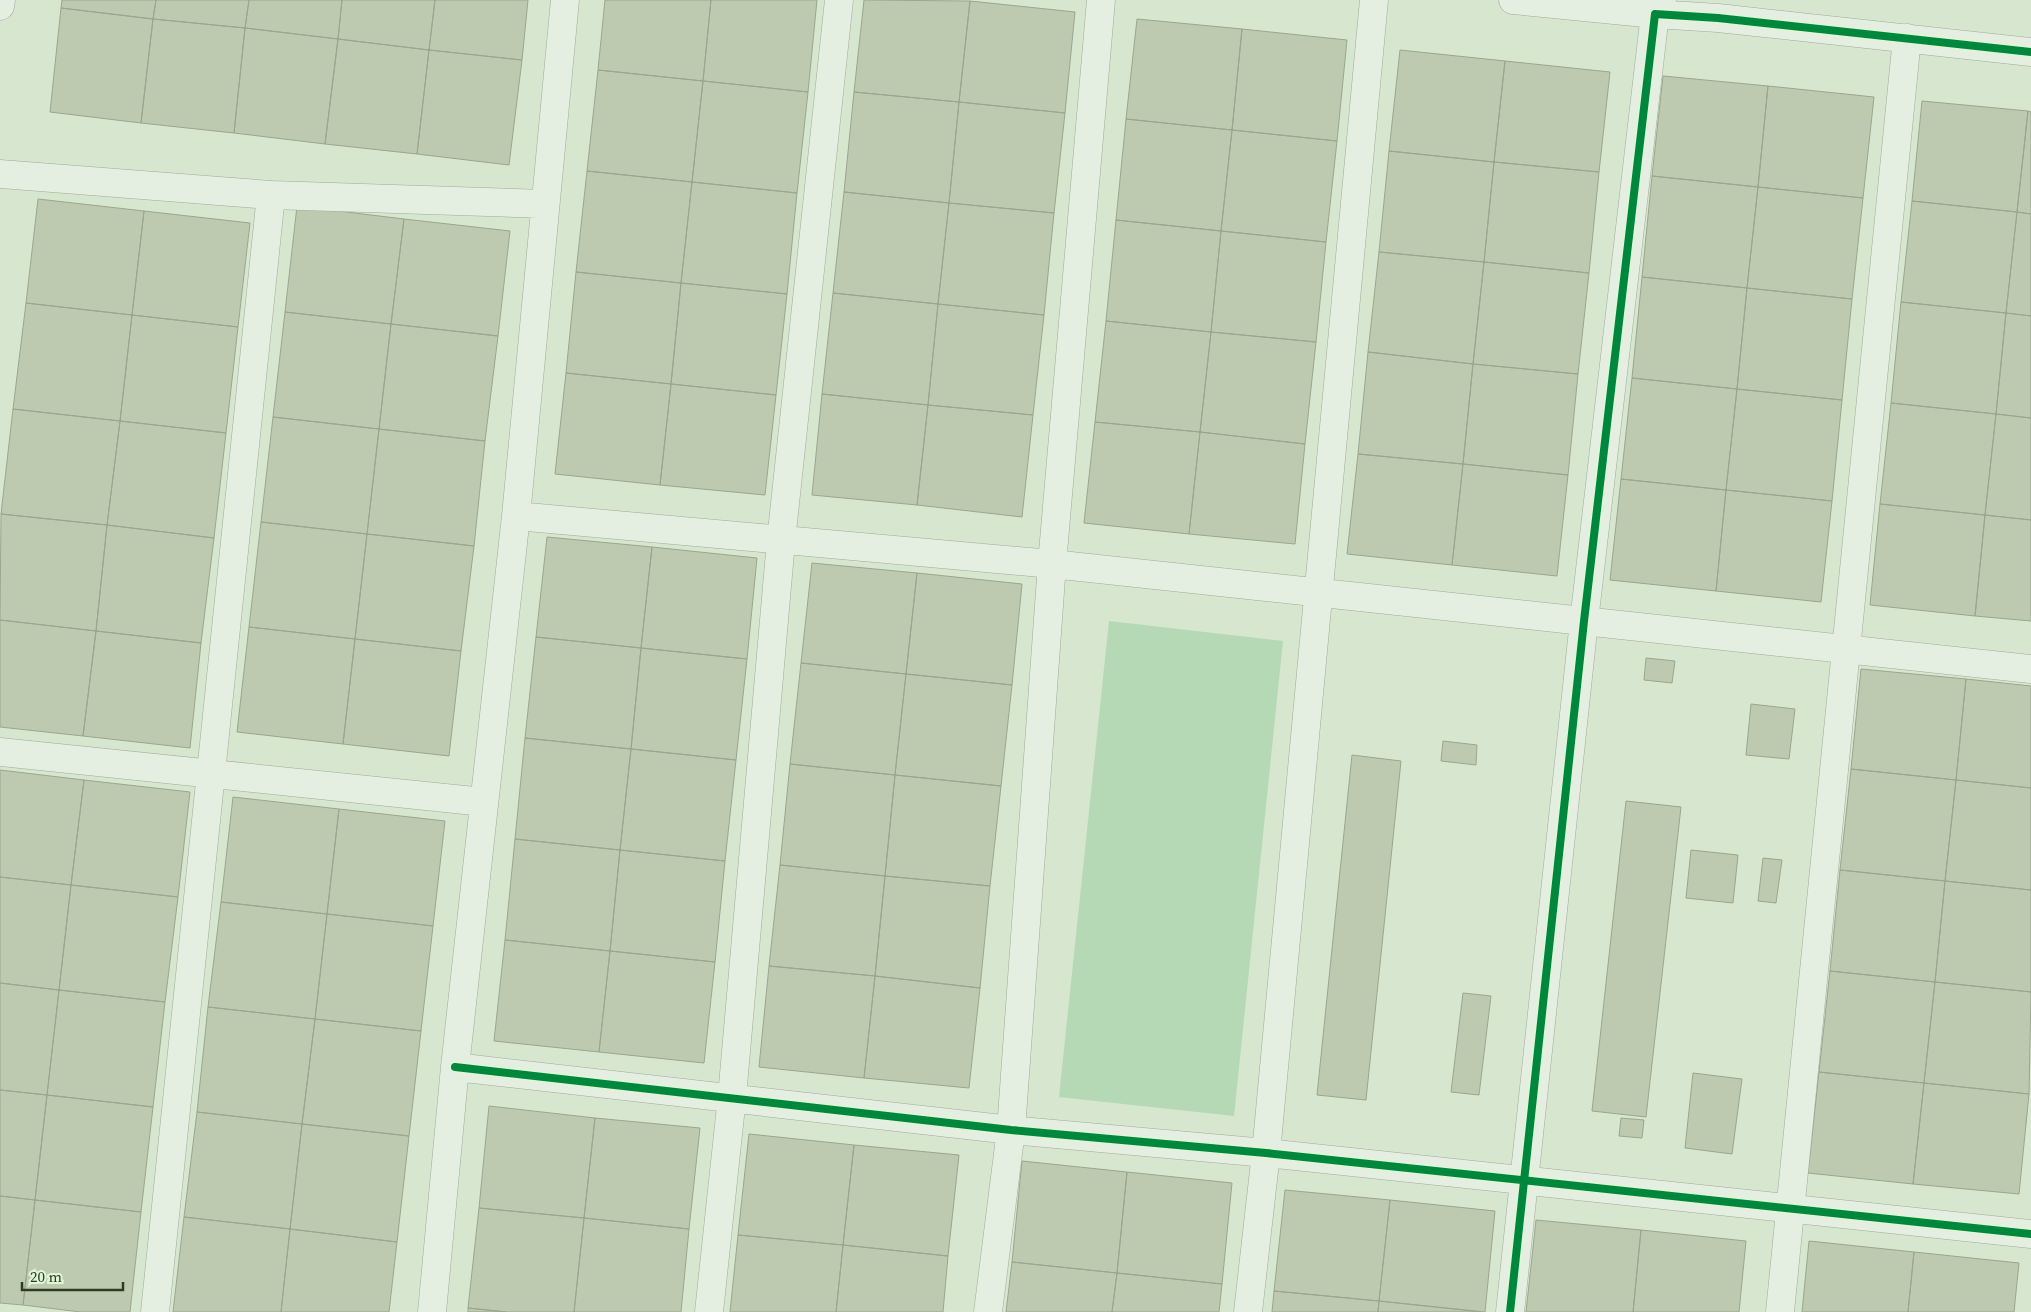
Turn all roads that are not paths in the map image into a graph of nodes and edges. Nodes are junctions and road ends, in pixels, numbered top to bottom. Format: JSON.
{"nodes":[{"id":1,"x":1,"y":0,"type":"edge"},
{"id":2,"x":565,"y":0,"type":"edge"},
{"id":3,"x":839,"y":0,"type":"edge"},
{"id":4,"x":1101,"y":0,"type":"edge"},
{"id":5,"x":1374,"y":0,"type":"edge"},
{"id":6,"x":1513,"y":0,"type":"edge"},
{"id":7,"x":0,"y":6,"type":"edge"},
{"id":8,"x":1658,"y":7,"type":"edge"},
{"id":9,"x":1907,"y":38,"type":"junction"},
{"id":10,"x":2031,"y":52,"type":"edge"},
{"id":11,"x":0,"y":174,"type":"edge"},
{"id":12,"x":271,"y":195,"type":"junction"},
{"id":13,"x":545,"y":204,"type":"junction"},
{"id":14,"x":516,"y":516,"type":"junction"},
{"id":15,"x":781,"y":541,"type":"junction"},
{"id":16,"x":1052,"y":564,"type":"junction"},
{"id":17,"x":1318,"y":592,"type":"junction"},
{"id":18,"x":1584,"y":621,"type":"junction"},
{"id":19,"x":1847,"y":649,"type":"junction"},
{"id":20,"x":2031,"y":669,"type":"edge"},
{"id":21,"x":0,"y":752,"type":"edge"},
{"id":22,"x":210,"y":775,"type":"junction"},
{"id":23,"x":484,"y":802,"type":"junction"},
{"id":24,"x":455,"y":1067,"type":"junction"},
{"id":25,"x":732,"y":1097,"type":"junction"},
{"id":26,"x":1012,"y":1130,"type":"junction"},
{"id":27,"x":1266,"y":1153,"type":"junction"},
{"id":28,"x":1522,"y":1180,"type":"junction"},
{"id":29,"x":1791,"y":1208,"type":"junction"},
{"id":30,"x":2031,"y":1234,"type":"edge"},
{"id":31,"x":155,"y":1312,"type":"edge"},
{"id":32,"x":432,"y":1312,"type":"edge"},
{"id":33,"x":709,"y":1312,"type":"edge"},
{"id":34,"x":988,"y":1312,"type":"edge"},
{"id":35,"x":1248,"y":1312,"type":"edge"},
{"id":36,"x":1510,"y":1312,"type":"edge"},
{"id":37,"x":1780,"y":1312,"type":"edge"}],
"edges":[{"from":1,"to":7,"type":"street"},
{"from":2,"to":13,"type":"street"},
{"from":3,"to":15,"type":"street"},
{"from":4,"to":16,"type":"street"},
{"from":5,"to":17,"type":"street"},
{"from":6,"to":8,"type":"street"},
{"from":8,"to":9,"type":"street"},
{"from":8,"to":18,"type":"street"},
{"from":9,"to":10,"type":"street"},
{"from":9,"to":19,"type":"street"},
{"from":11,"to":12,"type":"street"},
{"from":12,"to":13,"type":"street"},
{"from":12,"to":22,"type":"street"},
{"from":13,"to":14,"type":"street"},
{"from":14,"to":15,"type":"street"},
{"from":14,"to":23,"type":"street"},
{"from":15,"to":16,"type":"street"},
{"from":15,"to":25,"type":"street"},
{"from":16,"to":17,"type":"street"},
{"from":16,"to":26,"type":"street"},
{"from":17,"to":18,"type":"street"},
{"from":17,"to":27,"type":"street"},
{"from":18,"to":19,"type":"street"},
{"from":18,"to":28,"type":"street"},
{"from":19,"to":20,"type":"street"},
{"from":19,"to":29,"type":"street"},
{"from":21,"to":22,"type":"street"},
{"from":22,"to":23,"type":"street"},
{"from":22,"to":31,"type":"street"},
{"from":23,"to":24,"type":"street"},
{"from":24,"to":25,"type":"street"},
{"from":24,"to":32,"type":"street"},
{"from":25,"to":26,"type":"street"},
{"from":25,"to":33,"type":"street"},
{"from":26,"to":27,"type":"street"},
{"from":26,"to":34,"type":"street"},
{"from":27,"to":28,"type":"street"},
{"from":27,"to":35,"type":"street"},
{"from":28,"to":29,"type":"street"},
{"from":28,"to":36,"type":"street"},
{"from":29,"to":30,"type":"street"},
{"from":29,"to":37,"type":"street"}]}
